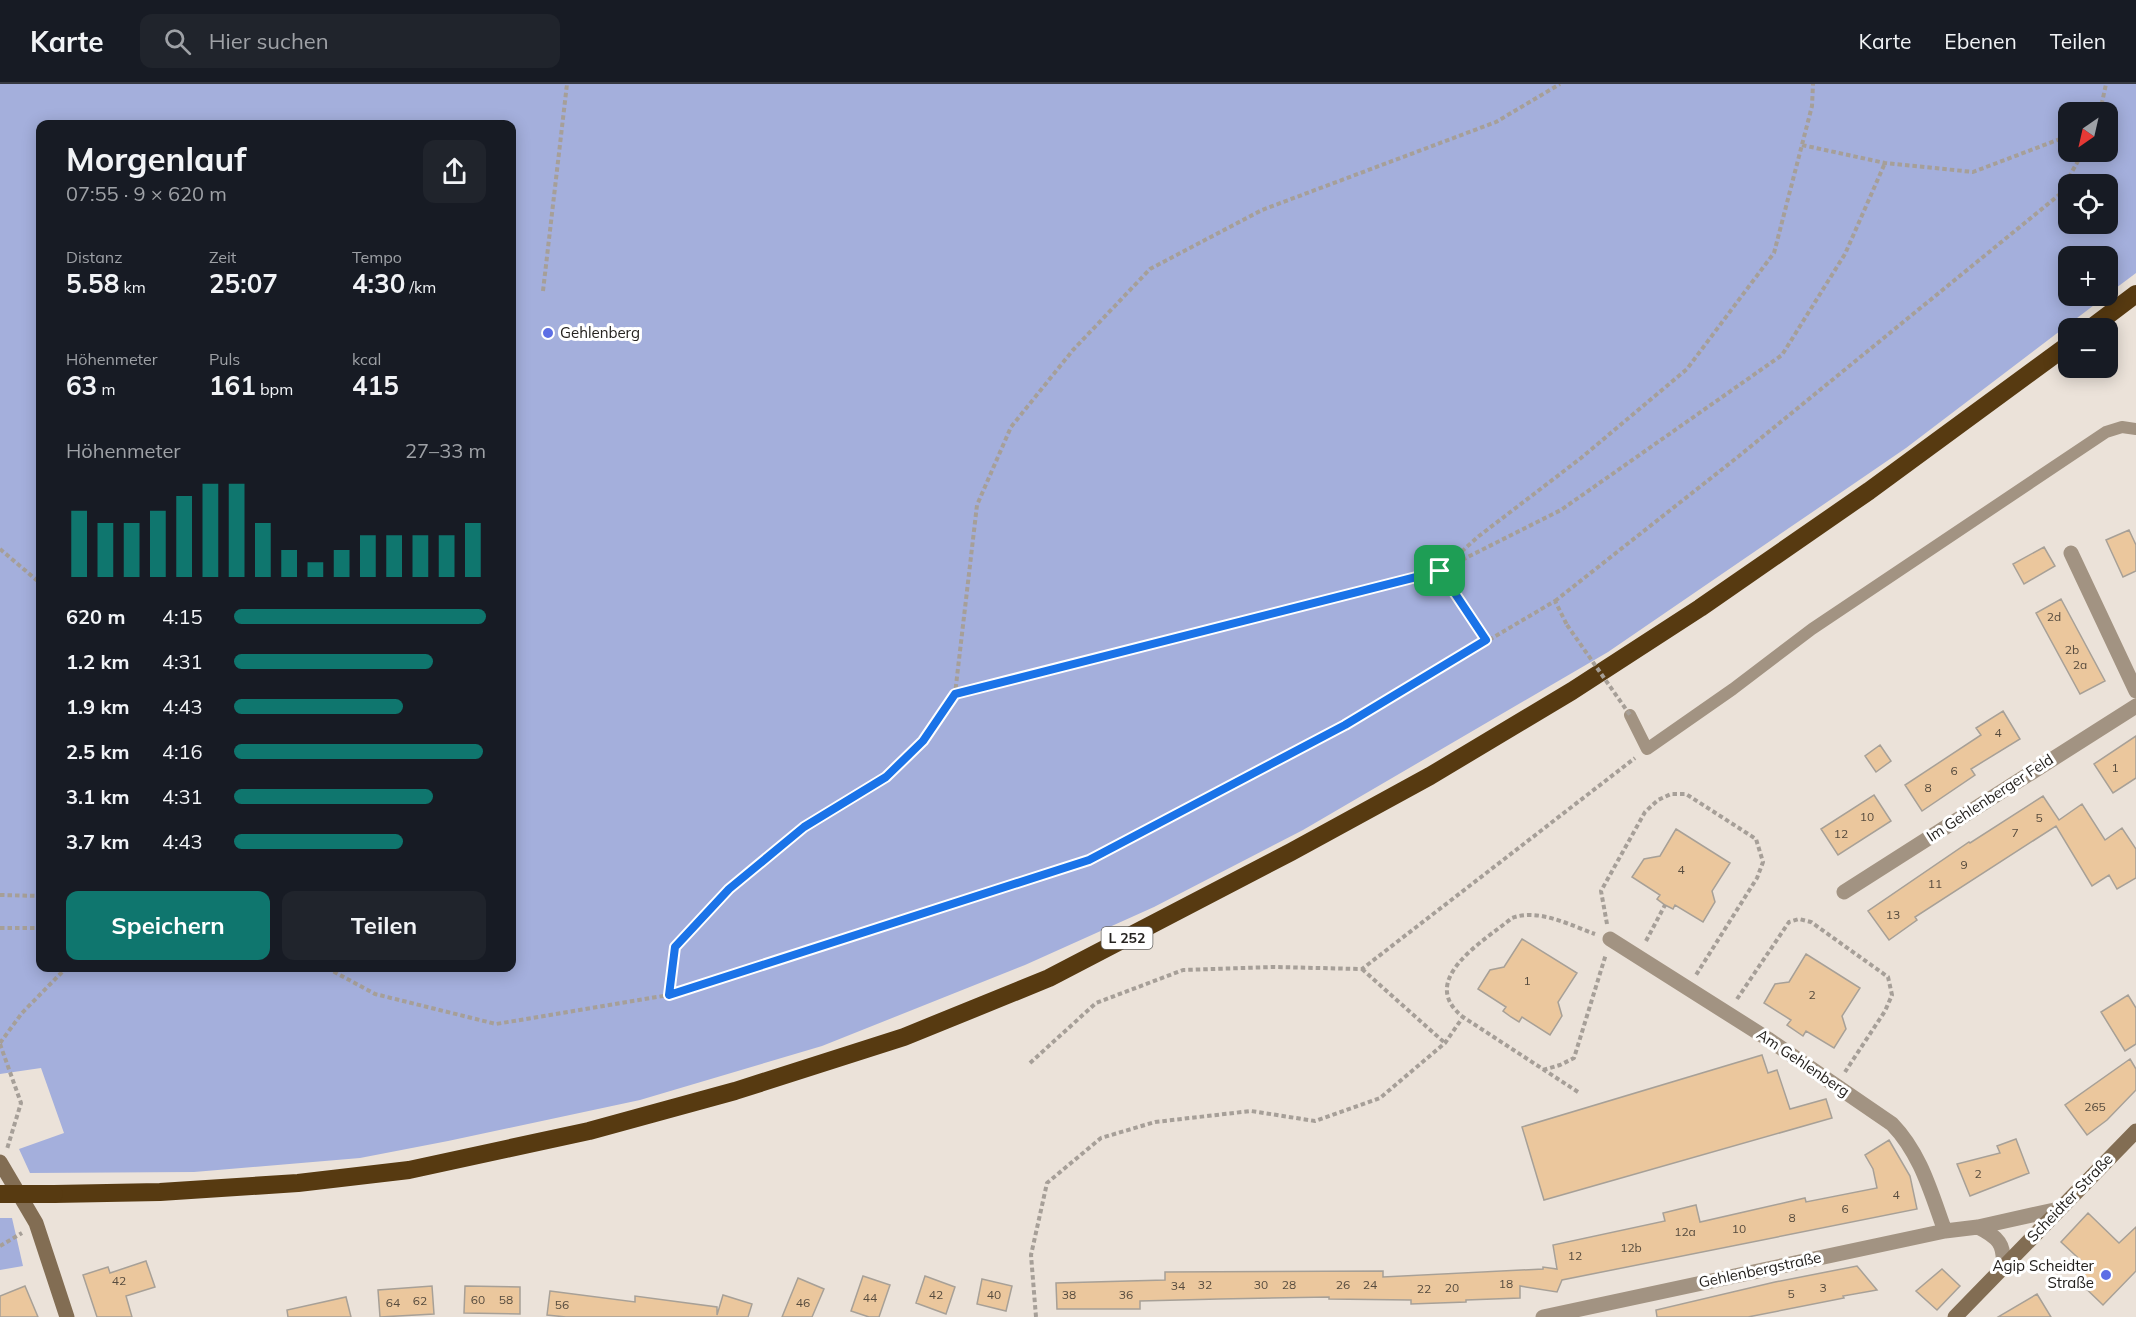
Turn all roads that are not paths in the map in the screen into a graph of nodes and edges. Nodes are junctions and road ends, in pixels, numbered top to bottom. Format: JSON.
{"nodes":[{"id":1,"x":2136,"y":294,"type":"edge"},
{"id":2,"x":2104,"y":318,"type":"edge"},
{"id":3,"x":2058,"y":352,"type":"edge"},
{"id":4,"x":2136,"y":429,"type":"edge"},
{"id":5,"x":2070,"y":553,"type":"dead end"},
{"id":6,"x":2136,"y":691,"type":"edge"},
{"id":7,"x":2136,"y":706,"type":"edge"},
{"id":8,"x":1630,"y":715,"type":"road end"},
{"id":9,"x":1844,"y":892,"type":"dead end"},
{"id":10,"x":1610,"y":939,"type":"road end"},
{"id":11,"x":2136,"y":1131,"type":"edge"},
{"id":12,"x":1,"y":1163,"type":"edge"},
{"id":13,"x":0,"y":1194,"type":"edge"},
{"id":14,"x":2058,"y":1209,"type":"junction"},
{"id":15,"x":1978,"y":1227,"type":"junction"},
{"id":16,"x":1945,"y":1231,"type":"junction"},
{"id":17,"x":2003,"y":1268,"type":"junction"},
{"id":18,"x":67,"y":1317,"type":"edge"},
{"id":19,"x":1543,"y":1317,"type":"edge"},
{"id":20,"x":1954,"y":1317,"type":"edge"}],
"edges":[{"from":1,"to":2,"type":"highway"},
{"from":3,"to":13,"type":"highway","number":"L 252","bridge":true},
{"from":4,"to":8,"type":"lane"},
{"from":5,"to":6,"type":"street"},
{"from":7,"to":9,"type":"street","name":"Im Gehlenberger Feld"},
{"from":10,"to":16,"type":"street","name":"Am Gehlenberg"},
{"from":11,"to":14,"type":"street","name":"Scheidter Straße"},
{"from":12,"to":18,"type":"street"},
{"from":14,"to":15,"type":"street","name":"Gehlenbergstraße"},
{"from":14,"to":17,"type":"street","name":"Scheidter Straße"},
{"from":15,"to":16,"type":"street","name":"Gehlenbergstraße"},
{"from":15,"to":17,"type":"street"},
{"from":16,"to":19,"type":"street","name":"Gehlenbergstraße"},
{"from":17,"to":20,"type":"street","name":"Scheidter Straße"}]}
